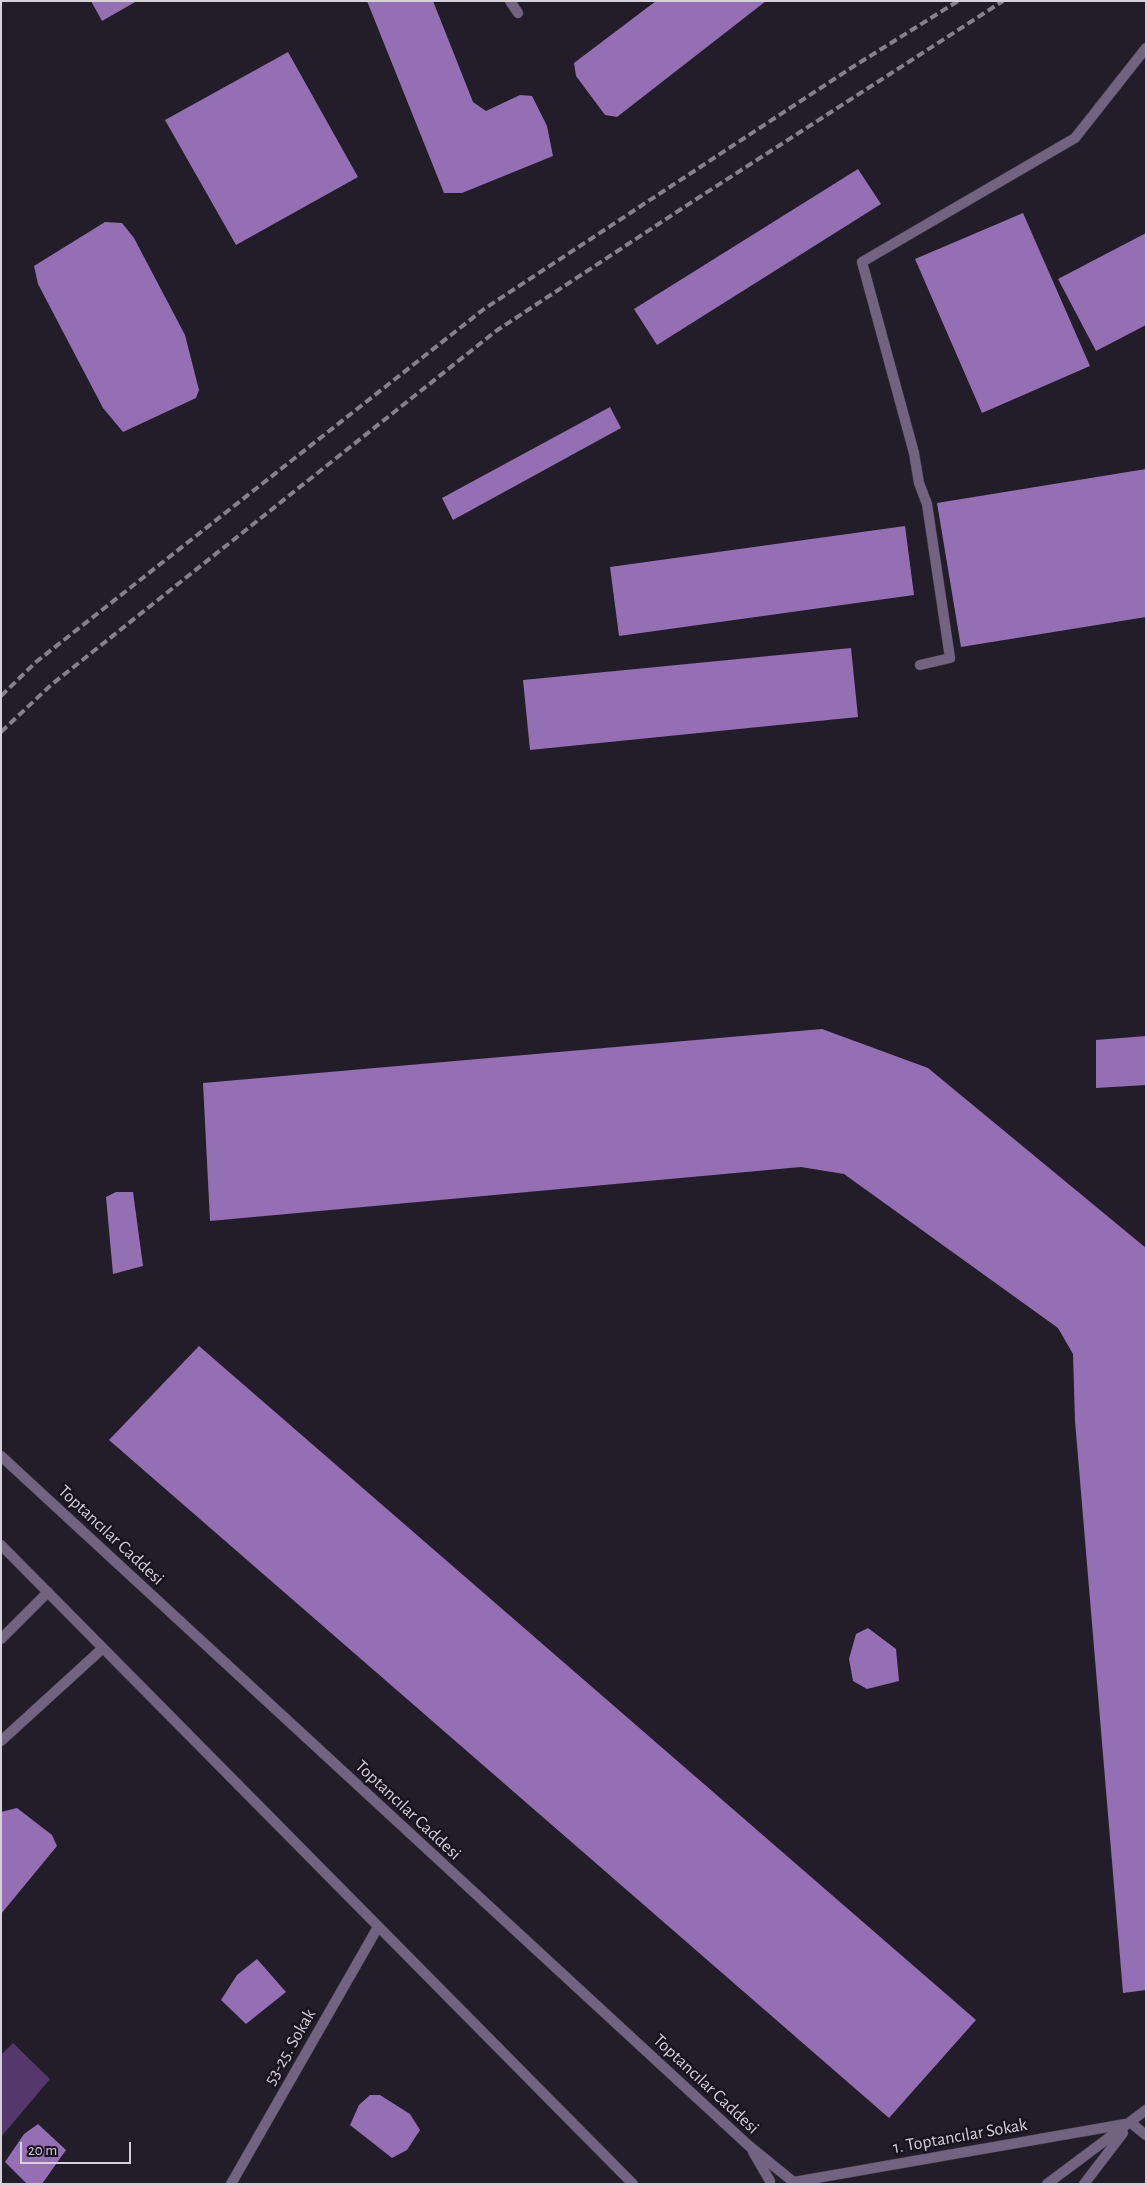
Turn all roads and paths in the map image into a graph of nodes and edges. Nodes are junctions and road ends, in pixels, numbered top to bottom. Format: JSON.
{"nodes":[{"id":1,"x":510,"y":1,"type":"edge"},
{"id":2,"x":518,"y":13,"type":"dead end"},
{"id":3,"x":1146,"y":48,"type":"edge"},
{"id":4,"x":920,"y":665,"type":"dead end"},
{"id":5,"x":1,"y":1456,"type":"edge"},
{"id":6,"x":1,"y":1545,"type":"edge"},
{"id":7,"x":48,"y":1592,"type":"junction"},
{"id":8,"x":1,"y":1639,"type":"edge"},
{"id":9,"x":103,"y":1648,"type":"junction"},
{"id":10,"x":1,"y":1741,"type":"edge"},
{"id":11,"x":378,"y":1927,"type":"junction"},
{"id":12,"x":1146,"y":2110,"type":"edge"},
{"id":13,"x":1131,"y":2123,"type":"junction"},
{"id":14,"x":1146,"y":2135,"type":"edge"},
{"id":15,"x":748,"y":2146,"type":"junction"},
{"id":16,"x":795,"y":2183,"type":"edge"},
{"id":17,"x":231,"y":2184,"type":"edge"},
{"id":18,"x":633,"y":2184,"type":"edge"},
{"id":19,"x":770,"y":2184,"type":"edge"},
{"id":20,"x":1048,"y":2184,"type":"edge"},
{"id":21,"x":1084,"y":2184,"type":"edge"}],
"edges":[{"from":1,"to":2,"type":"street"},
{"from":3,"to":4,"type":"street"},
{"from":5,"to":15,"type":"street","name":"Toptancılar Caddesi"},
{"from":6,"to":7,"type":"street"},
{"from":7,"to":8,"type":"street"},
{"from":7,"to":9,"type":"street"},
{"from":9,"to":10,"type":"street"},
{"from":9,"to":11,"type":"street"},
{"from":11,"to":17,"type":"street","name":"53-25. Sokak"},
{"from":11,"to":18,"type":"street"},
{"from":12,"to":13,"type":"street"},
{"from":13,"to":14,"type":"street"},
{"from":13,"to":16,"type":"street","name":"1. Toptancılar Sokak"},
{"from":13,"to":20,"type":"street"},
{"from":13,"to":21,"type":"street"},
{"from":15,"to":16,"type":"street","name":"Toptancılar Caddesi"},
{"from":15,"to":19,"type":"street"}]}
